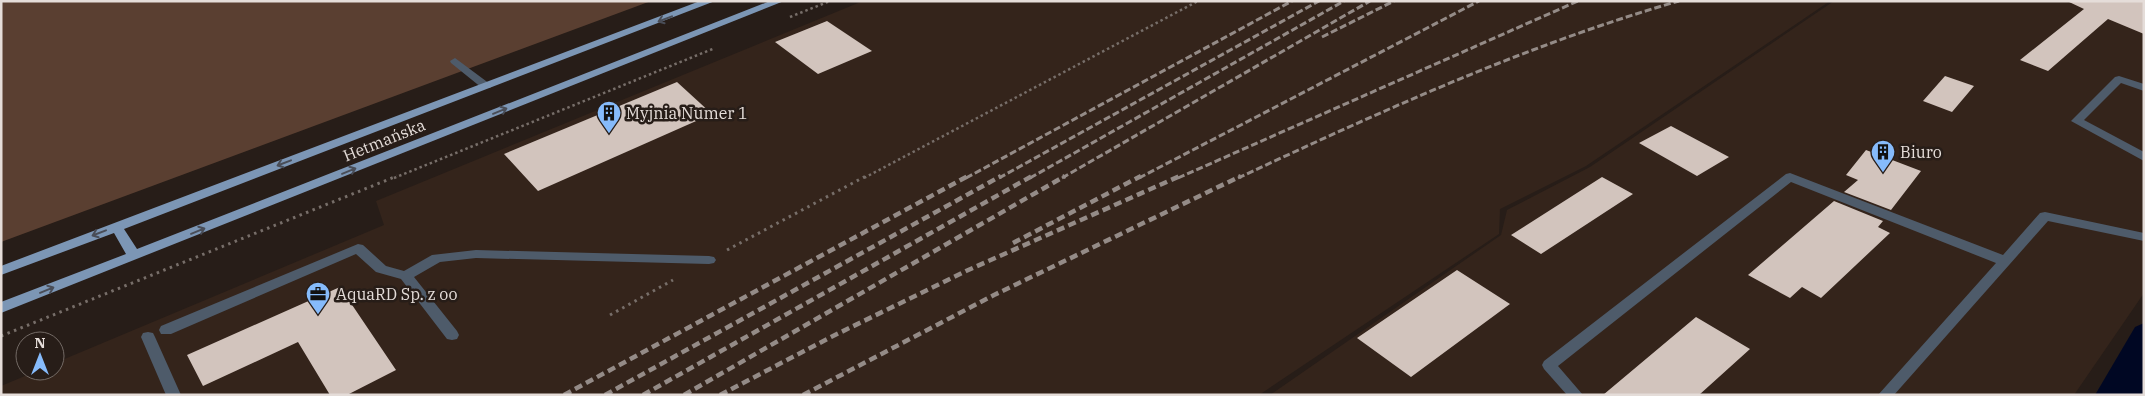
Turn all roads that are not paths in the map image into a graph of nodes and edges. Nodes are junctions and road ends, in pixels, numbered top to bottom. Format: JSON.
{"nodes":[{"id":1,"x":710,"y":1,"type":"edge"},
{"id":2,"x":779,"y":1,"type":"edge"},
{"id":3,"x":455,"y":61,"type":"dead end"},
{"id":4,"x":486,"y":86,"type":"junction"},
{"id":5,"x":2144,"y":88,"type":"edge"},
{"id":6,"x":2144,"y":158,"type":"edge"},
{"id":7,"x":117,"y":227,"type":"junction"},
{"id":8,"x":2144,"y":237,"type":"edge"},
{"id":9,"x":134,"y":256,"type":"junction"},
{"id":10,"x":709,"y":260,"type":"road end"},
{"id":11,"x":2005,"y":261,"type":"junction"},
{"id":12,"x":1,"y":271,"type":"edge"},
{"id":13,"x":406,"y":276,"type":"junction"},
{"id":14,"x":1,"y":308,"type":"edge"},
{"id":15,"x":166,"y":330,"type":"dead end"},
{"id":16,"x":452,"y":335,"type":"dead end"},
{"id":17,"x":148,"y":337,"type":"dead end"},
{"id":18,"x":174,"y":395,"type":"edge"},
{"id":19,"x":1576,"y":395,"type":"edge"},
{"id":20,"x":1885,"y":395,"type":"edge"}],
"edges":[{"from":1,"to":4,"type":"main road","name":"Hetmańska","one_way":true},
{"from":9,"to":2,"type":"main road","name":"Hetmańska","one_way":true},
{"from":3,"to":4,"type":"lane"},
{"from":4,"to":7,"type":"main road","name":"Hetmańska","one_way":true},
{"from":5,"to":6,"type":"lane"},
{"from":7,"to":9,"type":"main road"},
{"from":7,"to":12,"type":"main road","name":"Hetmańska","one_way":true},
{"from":8,"to":11,"type":"lane"},
{"from":14,"to":9,"type":"main road","name":"Hetmańska","one_way":true},
{"from":10,"to":13,"type":"lane"},
{"from":11,"to":19,"type":"lane"},
{"from":11,"to":20,"type":"lane"},
{"from":13,"to":15,"type":"lane"},
{"from":13,"to":16,"type":"lane"},
{"from":17,"to":18,"type":"lane"}]}
